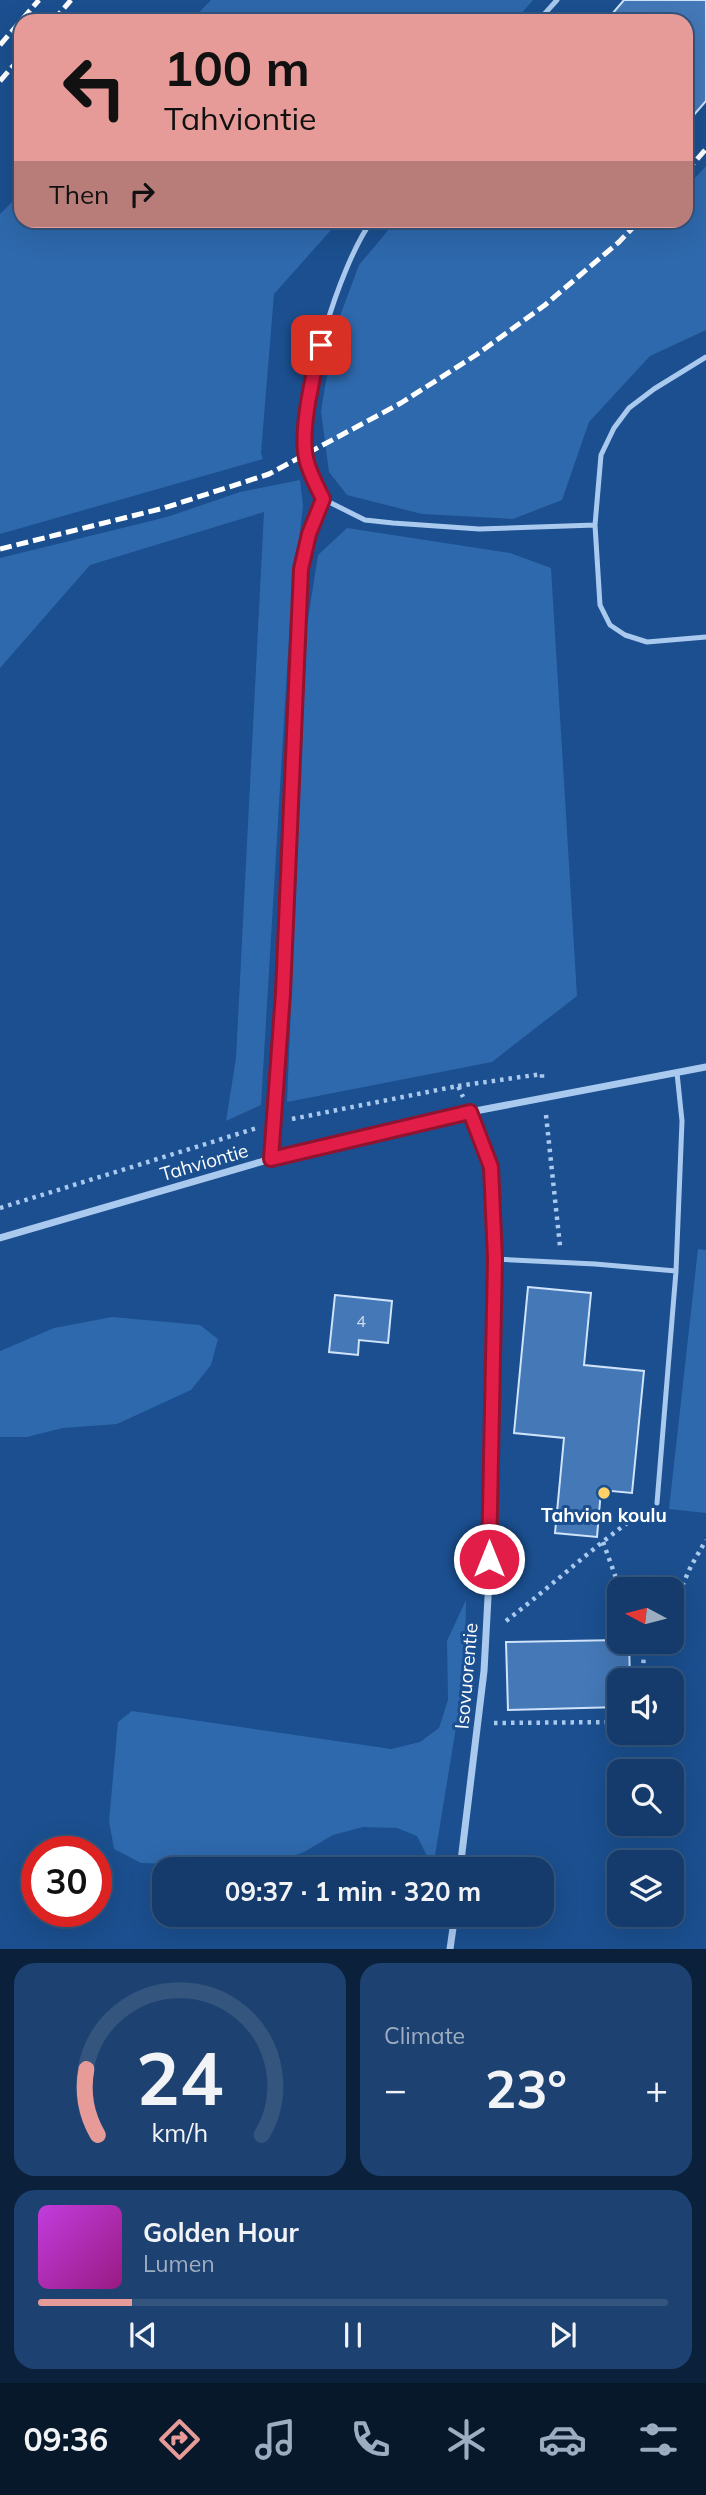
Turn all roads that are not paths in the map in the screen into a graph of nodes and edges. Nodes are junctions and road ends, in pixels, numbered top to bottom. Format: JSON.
{"nodes":[{"id":1,"x":557,"y":0,"type":"edge"},
{"id":2,"x":544,"y":14,"type":"edge"},
{"id":3,"x":368,"y":228,"type":"edge"},
{"id":4,"x":706,"y":356,"type":"edge"},
{"id":5,"x":323,"y":499,"type":"junction"},
{"id":6,"x":595,"y":525,"type":"junction"},
{"id":7,"x":706,"y":637,"type":"edge"},
{"id":8,"x":706,"y":1067,"type":"edge"},
{"id":9,"x":677,"y":1073,"type":"junction"},
{"id":10,"x":470,"y":1112,"type":"junction"},
{"id":11,"x":271,"y":1159,"type":"junction"},
{"id":12,"x":0,"y":1238,"type":"edge"},
{"id":13,"x":495,"y":1259,"type":"junction"},
{"id":14,"x":676,"y":1271,"type":"junction"},
{"id":15,"x":657,"y":1503,"type":"road end"},
{"id":16,"x":461,"y":1857,"type":"edge"},
{"id":17,"x":453,"y":1927,"type":"edge"},
{"id":18,"x":450,"y":1949,"type":"edge"}],
"edges":[{"from":1,"to":2,"type":"lane"},
{"from":3,"to":5,"type":"lane"},
{"from":4,"to":6,"type":"lane"},
{"from":5,"to":6,"type":"lane"},
{"from":5,"to":11,"type":"lane"},
{"from":6,"to":7,"type":"lane"},
{"from":8,"to":9,"type":"street","name":"Tahviontie"},
{"from":9,"to":10,"type":"street","name":"Tahviontie"},
{"from":9,"to":14,"type":"lane"},
{"from":10,"to":11,"type":"street","name":"Tahviontie"},
{"from":10,"to":13,"type":"street","name":"Isovuorentie"},
{"from":11,"to":12,"type":"street","name":"Tahviontie"},
{"from":13,"to":14,"type":"lane"},
{"from":13,"to":16,"type":"street","name":"Isovuorentie"},
{"from":14,"to":15,"type":"lane"},
{"from":17,"to":18,"type":"street"}]}
